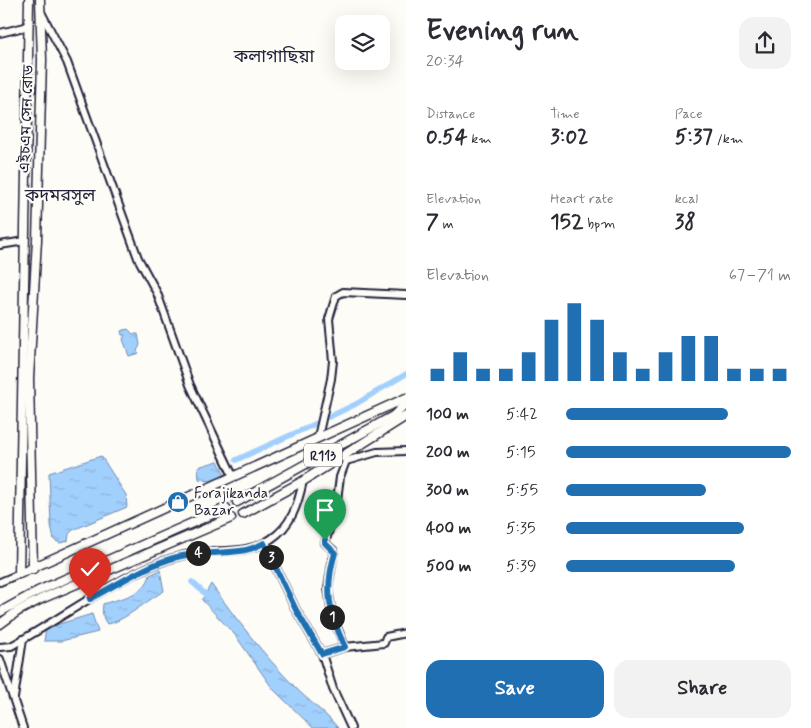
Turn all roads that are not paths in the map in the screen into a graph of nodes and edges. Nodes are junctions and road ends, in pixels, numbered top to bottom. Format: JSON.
{"nodes":[{"id":1,"x":29,"y":2,"type":"edge"},
{"id":2,"x":40,"y":5,"type":"edge"},
{"id":3,"x":29,"y":26,"type":"junction"},
{"id":4,"x":0,"y":33,"type":"edge"},
{"id":5,"x":25,"y":241,"type":"junction"},
{"id":6,"x":0,"y":244,"type":"edge"},
{"id":7,"x":406,"y":295,"type":"edge"},
{"id":8,"x":406,"y":398,"type":"edge"},
{"id":9,"x":406,"y":404,"type":"edge"},
{"id":10,"x":406,"y":416,"type":"edge"},
{"id":11,"x":318,"y":437,"type":"junction"},
{"id":12,"x":406,"y":451,"type":"edge"},
{"id":13,"x":233,"y":476,"type":"junction"},
{"id":14,"x":303,"y":481,"type":"junction"},
{"id":15,"x":237,"y":502,"type":"dead end"},
{"id":16,"x":226,"y":508,"type":"dead end"},
{"id":17,"x":243,"y":514,"type":"dead end"},
{"id":18,"x":231,"y":518,"type":"dead end"},
{"id":19,"x":264,"y":543,"type":"junction"},
{"id":20,"x":32,"y":568,"type":"junction"},
{"id":21,"x":18,"y":574,"type":"junction"},
{"id":22,"x":0,"y":582,"type":"edge"},
{"id":23,"x":0,"y":612,"type":"edge"},
{"id":24,"x":2,"y":623,"type":"edge"},
{"id":25,"x":406,"y":633,"type":"edge"},
{"id":26,"x":23,"y":640,"type":"junction"},
{"id":27,"x":0,"y":647,"type":"edge"},
{"id":28,"x":345,"y":647,"type":"junction"},
{"id":29,"x":322,"y":654,"type":"junction"},
{"id":30,"x":0,"y":659,"type":"edge"},
{"id":31,"x":14,"y":698,"type":"junction"},
{"id":32,"x":23,"y":728,"type":"edge"},
{"id":33,"x":351,"y":728,"type":"edge"}],
"edges":[{"from":1,"to":2,"type":"main road"},
{"from":1,"to":3,"type":"main road","name":"এইচএম সেন রোড"},
{"from":2,"to":13,"type":"street"},
{"from":2,"to":20,"type":"main road","name":"এইচএম সেন রোড"},
{"from":3,"to":4,"type":"street"},
{"from":3,"to":5,"type":"main road","name":"এইচএম সেন রোড"},
{"from":5,"to":6,"type":"street"},
{"from":5,"to":21,"type":"main road","name":"এইচএম সেন রোড"},
{"from":7,"to":11,"type":"street"},
{"from":8,"to":11,"type":"main road"},
{"from":9,"to":15,"type":"main road","number":"R113"},
{"from":10,"to":14,"type":"main road","number":"R113"},
{"from":11,"to":13,"type":"main road"},
{"from":12,"to":28,"type":"street"},
{"from":13,"to":20,"type":"main road"},
{"from":14,"to":17,"type":"main road","number":"R113"},
{"from":14,"to":19,"type":"street"},
{"from":16,"to":23,"type":"main road"},
{"from":18,"to":24,"type":"main road"},
{"from":19,"to":26,"type":"street"},
{"from":19,"to":29,"type":"street"},
{"from":20,"to":21,"type":"main road"},
{"from":21,"to":22,"type":"street"},
{"from":25,"to":28,"type":"street"},
{"from":26,"to":27,"type":"street"},
{"from":26,"to":31,"type":"street"},
{"from":28,"to":29,"type":"street"},
{"from":29,"to":33,"type":"street"},
{"from":30,"to":31,"type":"street"},
{"from":31,"to":32,"type":"street"}]}
